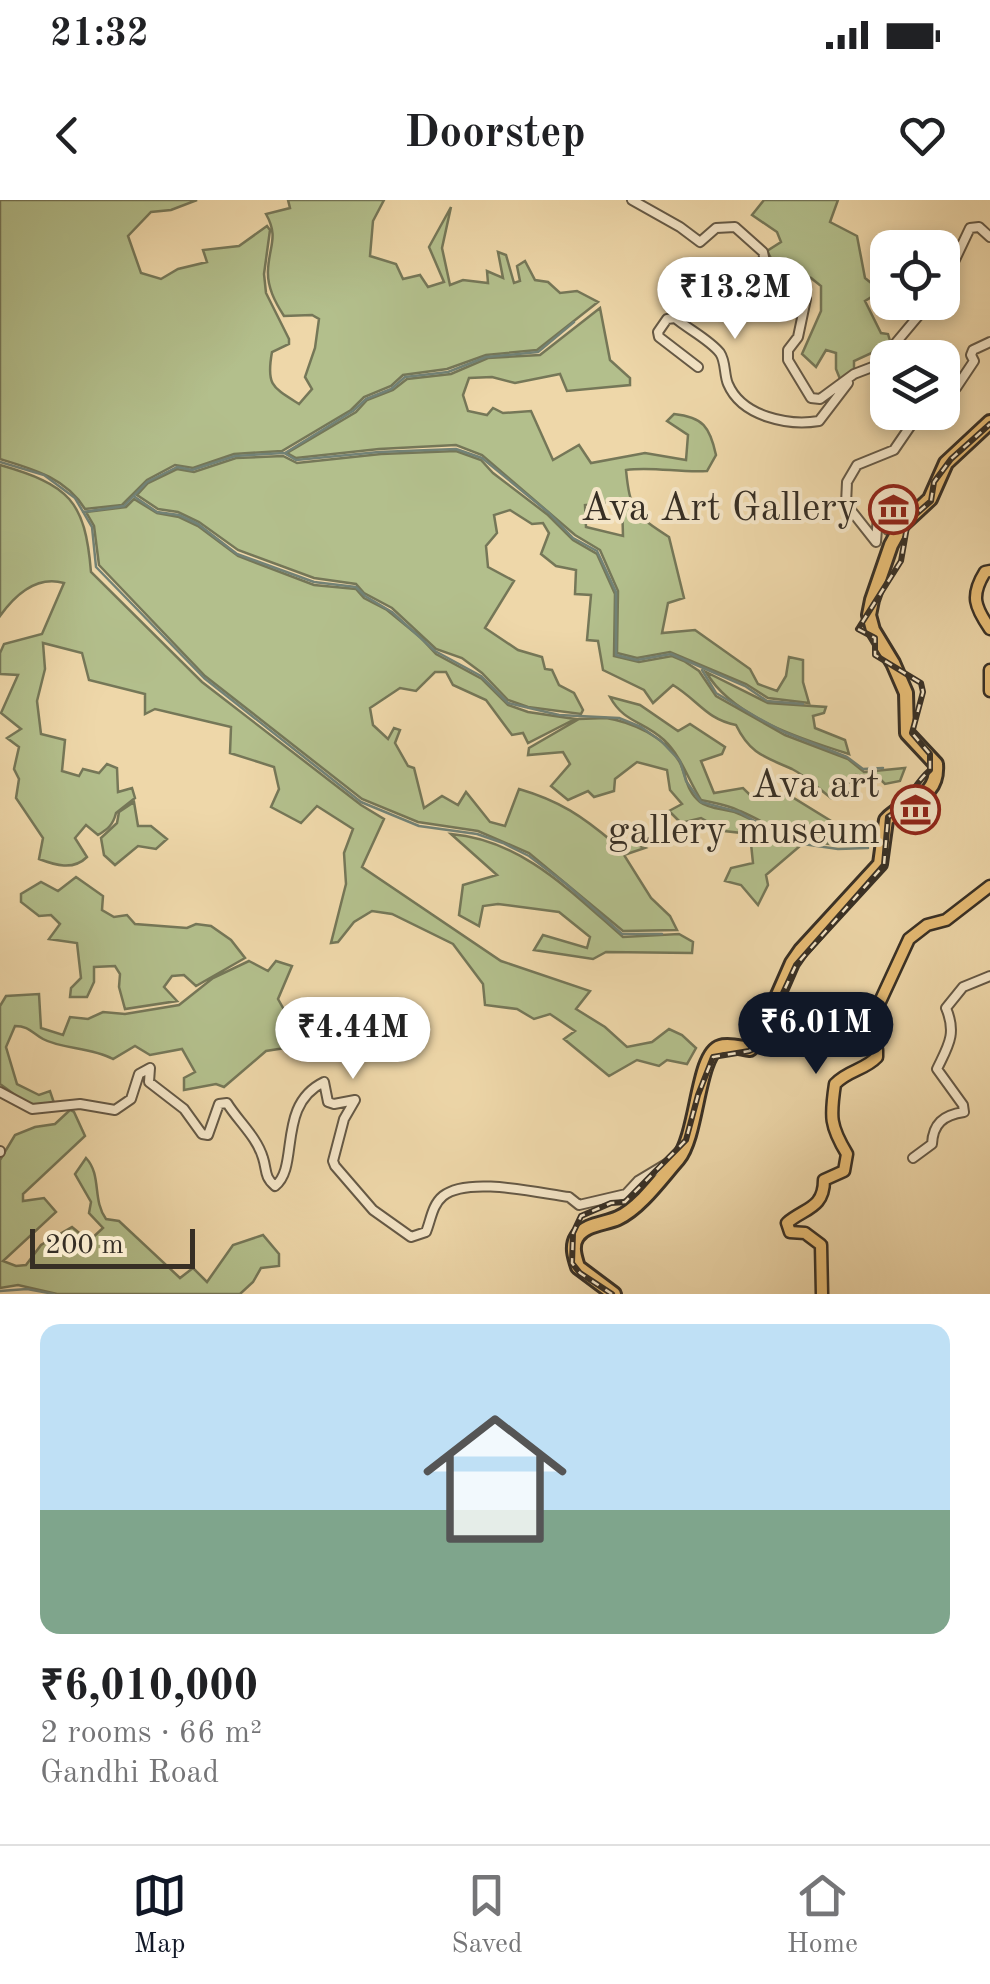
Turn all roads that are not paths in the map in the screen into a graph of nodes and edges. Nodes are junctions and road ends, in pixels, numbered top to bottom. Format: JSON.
{"nodes":[{"id":1,"x":632,"y":200,"type":"edge"},
{"id":2,"x":990,"y":237,"type":"edge"},
{"id":3,"x":960,"y":249,"type":"edge"},
{"id":4,"x":915,"y":320,"type":"edge"},
{"id":5,"x":898,"y":340,"type":"edge"},
{"id":6,"x":704,"y":341,"type":"junction"},
{"id":7,"x":990,"y":342,"type":"edge"},
{"id":8,"x":870,"y":368,"type":"edge"},
{"id":9,"x":870,"y":373,"type":"edge"},
{"id":10,"x":960,"y":381,"type":"edge"},
{"id":11,"x":990,"y":422,"type":"edge"},
{"id":12,"x":908,"y":430,"type":"edge"},
{"id":13,"x":917,"y":511,"type":"junction"},
{"id":14,"x":990,"y":571,"type":"edge"},
{"id":15,"x":990,"y":629,"type":"edge"},
{"id":16,"x":990,"y":670,"type":"edge"},
{"id":17,"x":990,"y":691,"type":"edge"},
{"id":18,"x":990,"y":886,"type":"edge"},
{"id":19,"x":990,"y":976,"type":"edge"},
{"id":20,"x":0,"y":1092,"type":"edge"},
{"id":21,"x":681,"y":1155,"type":"junction"},
{"id":22,"x":914,"y":1158,"type":"dead end"},
{"id":23,"x":614,"y":1294,"type":"edge"},
{"id":24,"x":822,"y":1294,"type":"edge"}],
"edges":[{"from":1,"to":8,"type":"street"},
{"from":2,"to":3,"type":"street"},
{"from":4,"to":5,"type":"street"},
{"from":6,"to":6,"type":"street"},
{"from":6,"to":9,"type":"street"},
{"from":7,"to":10,"type":"street"},
{"from":11,"to":13,"type":"highway"},
{"from":12,"to":13,"type":"street"},
{"from":13,"to":21,"type":"highway"},
{"from":14,"to":15,"type":"main road"},
{"from":16,"to":17,"type":"main road"},
{"from":18,"to":24,"type":"main road"},
{"from":19,"to":22,"type":"street"},
{"from":20,"to":21,"type":"street"},
{"from":21,"to":23,"type":"highway"}]}
